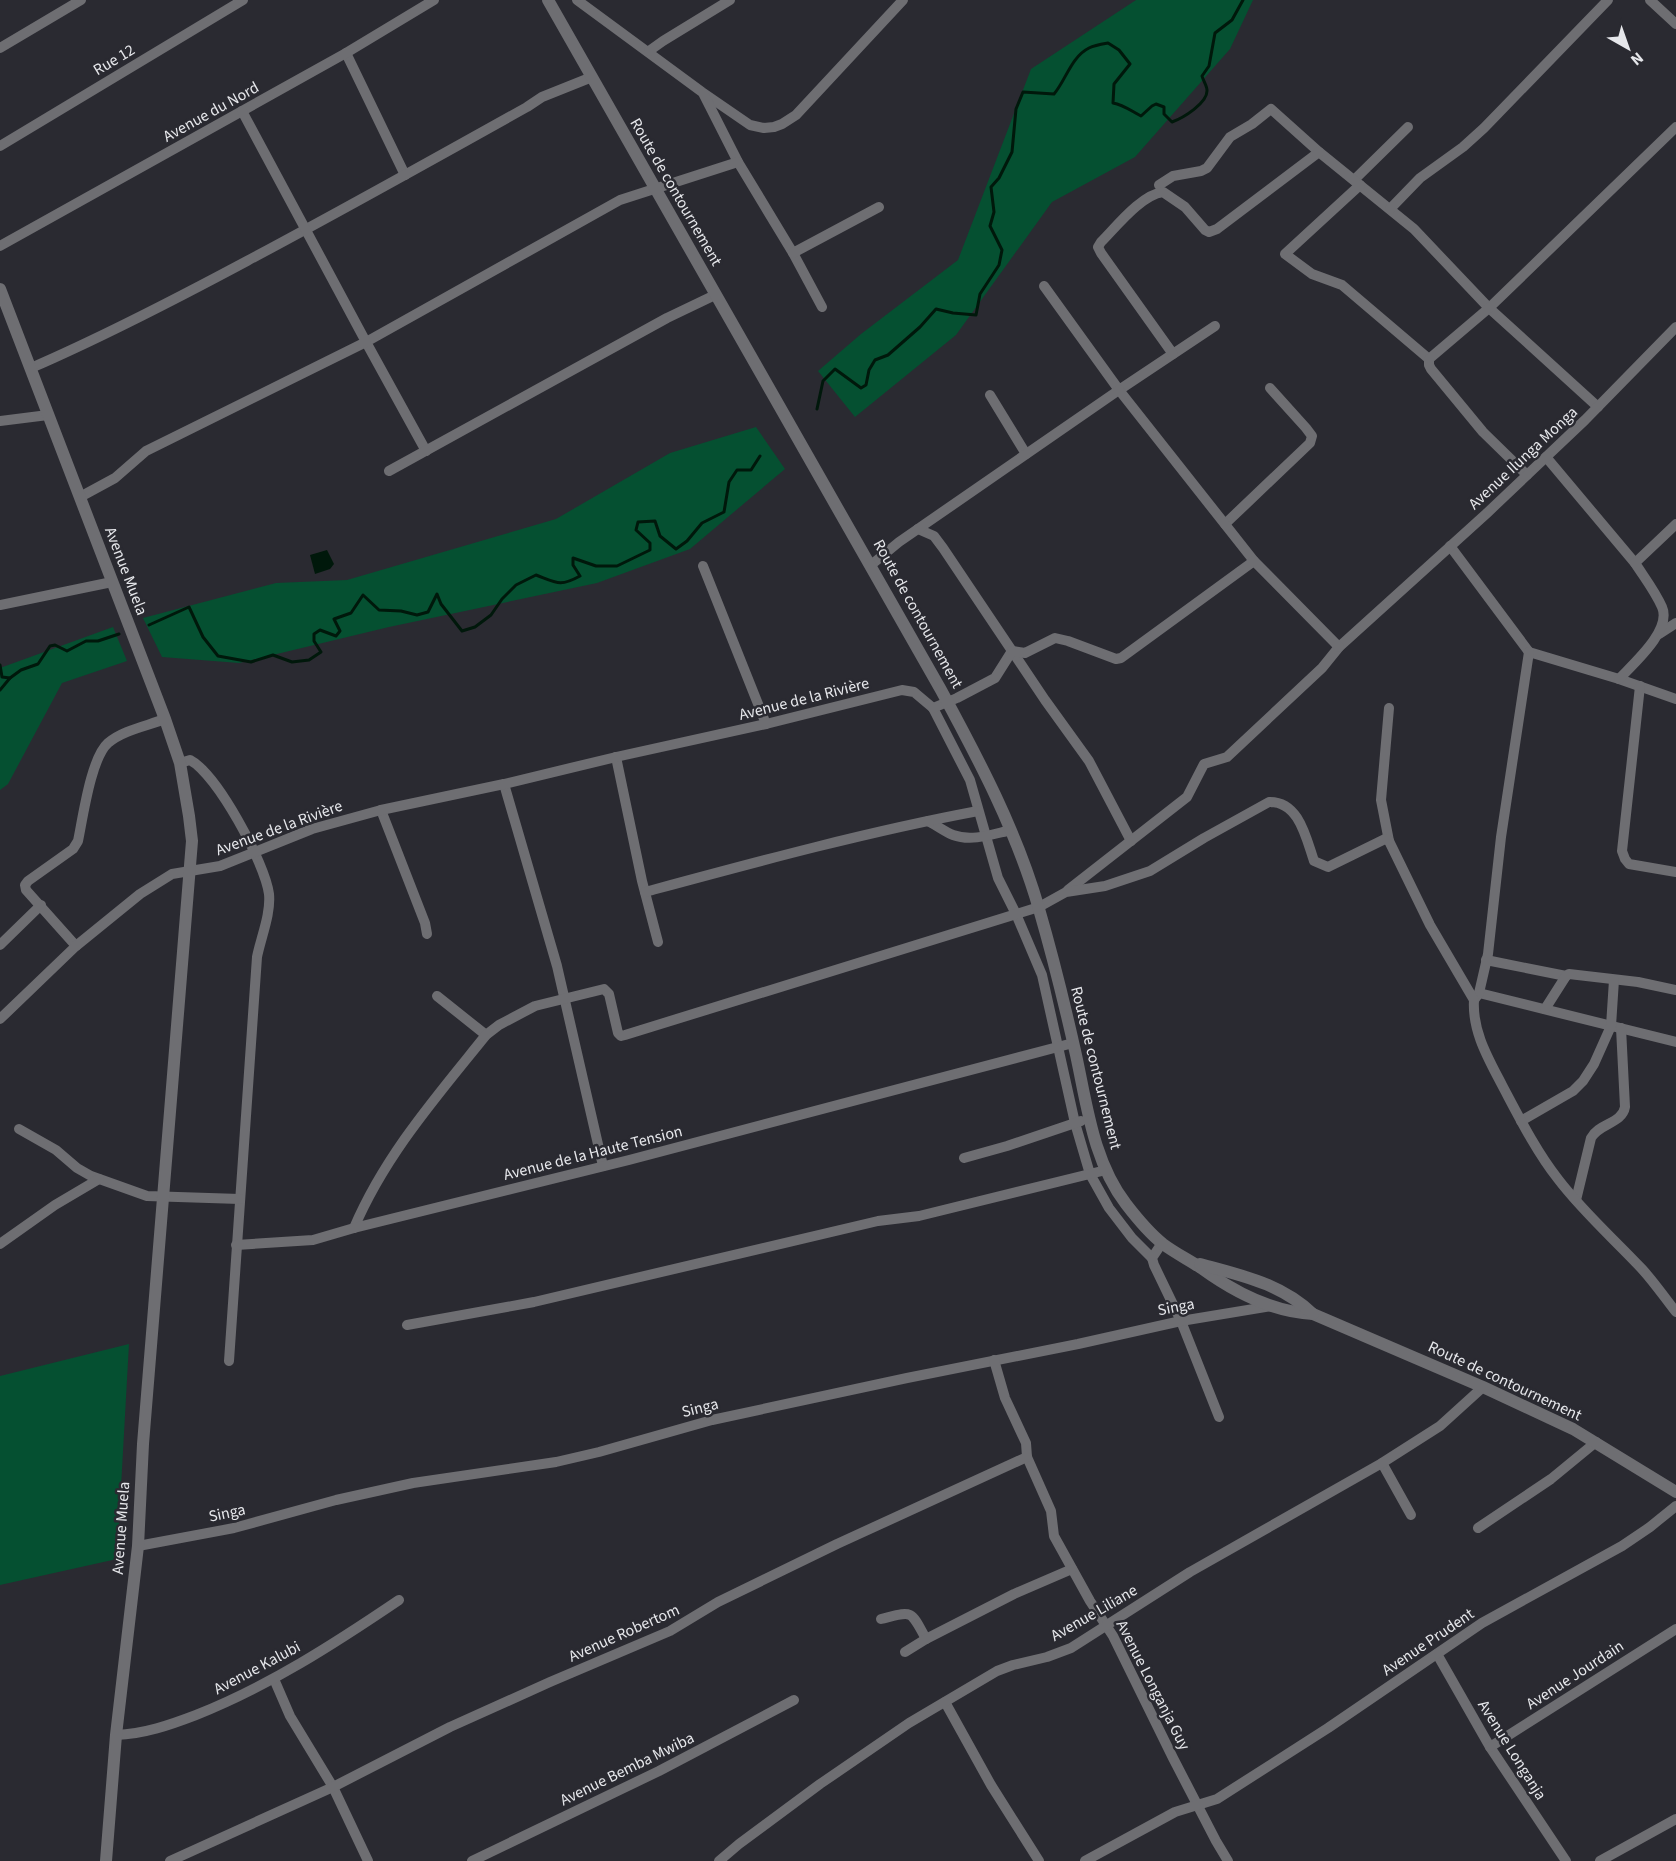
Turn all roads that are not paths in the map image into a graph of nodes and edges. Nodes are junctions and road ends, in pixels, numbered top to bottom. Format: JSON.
{"nodes":[{"id":1,"x":81,"y":0,"type":"edge"},
{"id":2,"x":243,"y":0,"type":"edge"},
{"id":3,"x":434,"y":0,"type":"edge"},
{"id":4,"x":548,"y":0,"type":"edge"},
{"id":5,"x":577,"y":0,"type":"edge"},
{"id":6,"x":730,"y":0,"type":"edge"},
{"id":7,"x":903,"y":0,"type":"edge"},
{"id":8,"x":1608,"y":0,"type":"edge"},
{"id":9,"x":1650,"y":0,"type":"edge"},
{"id":10,"x":1676,"y":24,"type":"edge"},
{"id":11,"x":0,"y":48,"type":"edge"},
{"id":12,"x":649,"y":51,"type":"junction"},
{"id":13,"x":345,"y":53,"type":"junction"},
{"id":14,"x":592,"y":77,"type":"junction"},
{"id":15,"x":702,"y":92,"type":"junction"},
{"id":16,"x":242,"y":111,"type":"junction"},
{"id":17,"x":1408,"y":127,"type":"dead end"},
{"id":18,"x":1676,"y":127,"type":"edge"},
{"id":19,"x":0,"y":146,"type":"edge"},
{"id":20,"x":1319,"y":152,"type":"junction"},
{"id":21,"x":738,"y":162,"type":"junction"},
{"id":22,"x":405,"y":175,"type":"junction"},
{"id":23,"x":1357,"y":182,"type":"junction"},
{"id":24,"x":1159,"y":185,"type":"dead end"},
{"id":25,"x":655,"y":189,"type":"junction"},
{"id":26,"x":879,"y":207,"type":"dead end"},
{"id":27,"x":1390,"y":209,"type":"junction"},
{"id":28,"x":305,"y":230,"type":"junction"},
{"id":29,"x":0,"y":246,"type":"edge"},
{"id":30,"x":793,"y":253,"type":"junction"},
{"id":31,"x":1044,"y":286,"type":"dead end"},
{"id":32,"x":0,"y":289,"type":"edge"},
{"id":33,"x":715,"y":295,"type":"junction"},
{"id":34,"x":822,"y":307,"type":"dead end"},
{"id":35,"x":1489,"y":308,"type":"junction"},
{"id":36,"x":1215,"y":326,"type":"dead end"},
{"id":37,"x":1676,"y":327,"type":"edge"},
{"id":38,"x":366,"y":342,"type":"junction"},
{"id":39,"x":1173,"y":354,"type":"junction"},
{"id":40,"x":1429,"y":359,"type":"junction"},
{"id":41,"x":31,"y":368,"type":"junction"},
{"id":42,"x":1270,"y":388,"type":"dead end"},
{"id":43,"x":1119,"y":390,"type":"junction"},
{"id":44,"x":990,"y":395,"type":"dead end"},
{"id":45,"x":1598,"y":407,"type":"junction"},
{"id":46,"x":48,"y":415,"type":"junction"},
{"id":47,"x":0,"y":421,"type":"edge"},
{"id":48,"x":426,"y":451,"type":"junction"},
{"id":49,"x":1026,"y":454,"type":"junction"},
{"id":50,"x":1546,"y":457,"type":"junction"},
{"id":51,"x":389,"y":471,"type":"dead end"},
{"id":52,"x":1527,"y":474,"type":"junction"},
{"id":53,"x":80,"y":497,"type":"junction"},
{"id":54,"x":1225,"y":524,"type":"junction"},
{"id":55,"x":1676,"y":524,"type":"edge"},
{"id":56,"x":918,"y":529,"type":"junction"},
{"id":57,"x":1450,"y":546,"type":"junction"},
{"id":58,"x":1254,"y":561,"type":"junction"},
{"id":59,"x":1635,"y":563,"type":"junction"},
{"id":60,"x":871,"y":565,"type":"junction"},
{"id":61,"x":703,"y":566,"type":"dead end"},
{"id":62,"x":112,"y":582,"type":"junction"},
{"id":63,"x":0,"y":605,"type":"edge"},
{"id":64,"x":1676,"y":622,"type":"edge"},
{"id":65,"x":1659,"y":634,"type":"junction"},
{"id":66,"x":1339,"y":647,"type":"junction"},
{"id":67,"x":1012,"y":651,"type":"junction"},
{"id":68,"x":1529,"y":652,"type":"junction"},
{"id":69,"x":1619,"y":679,"type":"junction"},
{"id":70,"x":1640,"y":686,"type":"junction"},
{"id":71,"x":1676,"y":699,"type":"edge"},
{"id":72,"x":948,"y":702,"type":"junction"},
{"id":73,"x":933,"y":708,"type":"junction"},
{"id":74,"x":1389,"y":708,"type":"dead end"},
{"id":75,"x":165,"y":719,"type":"junction"},
{"id":76,"x":766,"y":724,"type":"junction"},
{"id":77,"x":616,"y":757,"type":"junction"},
{"id":78,"x":180,"y":763,"type":"junction"},
{"id":79,"x":504,"y":784,"type":"junction"},
{"id":80,"x":381,"y":810,"type":"junction"},
{"id":81,"x":978,"y":811,"type":"junction"},
{"id":82,"x":928,"y":821,"type":"junction"},
{"id":83,"x":1011,"y":830,"type":"junction"},
{"id":84,"x":985,"y":836,"type":"junction"},
{"id":85,"x":1131,"y":841,"type":"junction"},
{"id":86,"x":1389,"y":841,"type":"junction"},
{"id":87,"x":253,"y":852,"type":"junction"},
{"id":88,"x":190,"y":871,"type":"junction"},
{"id":89,"x":1676,"y":872,"type":"edge"},
{"id":90,"x":645,"y":892,"type":"junction"},
{"id":91,"x":1066,"y":892,"type":"junction"},
{"id":92,"x":41,"y":905,"type":"junction"},
{"id":93,"x":1039,"y":908,"type":"junction"},
{"id":94,"x":1016,"y":914,"type":"junction"},
{"id":95,"x":427,"y":934,"type":"dead end"},
{"id":96,"x":658,"y":942,"type":"dead end"},
{"id":97,"x":0,"y":945,"type":"edge"},
{"id":98,"x":76,"y":946,"type":"junction"},
{"id":99,"x":1486,"y":960,"type":"junction"},
{"id":100,"x":1566,"y":976,"type":"junction"},
{"id":101,"x":1614,"y":980,"type":"junction"},
{"id":102,"x":1676,"y":990,"type":"edge"},
{"id":103,"x":436,"y":996,"type":"dead end"},
{"id":104,"x":1477,"y":996,"type":"junction"},
{"id":105,"x":565,"y":998,"type":"junction"},
{"id":106,"x":1545,"y":1009,"type":"junction"},
{"id":107,"x":0,"y":1019,"type":"edge"},
{"id":108,"x":1616,"y":1027,"type":"junction"},
{"id":109,"x":486,"y":1035,"type":"junction"},
{"id":110,"x":1073,"y":1042,"type":"junction"},
{"id":111,"x":1676,"y":1042,"type":"edge"},
{"id":112,"x":1057,"y":1046,"type":"junction"},
{"id":113,"x":1090,"y":1118,"type":"junction"},
{"id":114,"x":1521,"y":1121,"type":"junction"},
{"id":115,"x":1074,"y":1123,"type":"junction"},
{"id":116,"x":19,"y":1130,"type":"dead end"},
{"id":117,"x":964,"y":1158,"type":"dead end"},
{"id":118,"x":603,"y":1166,"type":"junction"},
{"id":119,"x":1106,"y":1170,"type":"junction"},
{"id":120,"x":1090,"y":1174,"type":"junction"},
{"id":121,"x":99,"y":1179,"type":"junction"},
{"id":122,"x":163,"y":1197,"type":"junction"},
{"id":123,"x":240,"y":1199,"type":"junction"},
{"id":124,"x":1576,"y":1200,"type":"junction"},
{"id":125,"x":354,"y":1227,"type":"junction"},
{"id":126,"x":1162,"y":1243,"type":"junction"},
{"id":127,"x":0,"y":1244,"type":"edge"},
{"id":128,"x":236,"y":1245,"type":"junction"},
{"id":129,"x":1152,"y":1258,"type":"junction"},
{"id":130,"x":1192,"y":1262,"type":"junction"},
{"id":131,"x":1272,"y":1306,"type":"junction"},
{"id":132,"x":1676,"y":1312,"type":"edge"},
{"id":133,"x":1313,"y":1314,"type":"junction"},
{"id":134,"x":1181,"y":1321,"type":"junction"},
{"id":135,"x":407,"y":1325,"type":"dead end"},
{"id":136,"x":994,"y":1360,"type":"junction"},
{"id":137,"x":229,"y":1361,"type":"dead end"},
{"id":138,"x":1483,"y":1387,"type":"junction"},
{"id":139,"x":1220,"y":1417,"type":"dead end"},
{"id":140,"x":1596,"y":1442,"type":"junction"},
{"id":141,"x":1027,"y":1456,"type":"junction"},
{"id":142,"x":1382,"y":1463,"type":"junction"},
{"id":143,"x":1676,"y":1491,"type":"edge"},
{"id":144,"x":1676,"y":1506,"type":"edge"},
{"id":145,"x":1411,"y":1515,"type":"dead end"},
{"id":146,"x":1478,"y":1528,"type":"dead end"},
{"id":147,"x":138,"y":1546,"type":"junction"},
{"id":148,"x":1072,"y":1569,"type":"junction"},
{"id":149,"x":399,"y":1600,"type":"dead end"},
{"id":150,"x":881,"y":1619,"type":"dead end"},
{"id":151,"x":1107,"y":1625,"type":"junction"},
{"id":152,"x":1676,"y":1629,"type":"edge"},
{"id":153,"x":926,"y":1639,"type":"junction"},
{"id":154,"x":905,"y":1652,"type":"dead end"},
{"id":155,"x":1437,"y":1654,"type":"junction"},
{"id":156,"x":274,"y":1679,"type":"junction"},
{"id":157,"x":794,"y":1700,"type":"dead end"},
{"id":158,"x":945,"y":1702,"type":"junction"},
{"id":159,"x":116,"y":1735,"type":"junction"},
{"id":160,"x":1490,"y":1747,"type":"junction"},
{"id":161,"x":333,"y":1787,"type":"junction"},
{"id":162,"x":1197,"y":1804,"type":"junction"},
{"id":163,"x":1676,"y":1820,"type":"edge"},
{"id":164,"x":106,"y":1861,"type":"edge"},
{"id":165,"x":170,"y":1861,"type":"edge"},
{"id":166,"x":368,"y":1861,"type":"edge"},
{"id":167,"x":472,"y":1861,"type":"edge"},
{"id":168,"x":720,"y":1861,"type":"edge"},
{"id":169,"x":1040,"y":1861,"type":"edge"},
{"id":170,"x":1085,"y":1861,"type":"edge"},
{"id":171,"x":1228,"y":1861,"type":"edge"},
{"id":172,"x":1566,"y":1861,"type":"edge"},
{"id":173,"x":1600,"y":1861,"type":"edge"}],
"edges":[{"from":1,"to":11,"type":"street"},
{"from":2,"to":19,"type":"street","name":"Rue 12"},
{"from":3,"to":13,"type":"street","name":"Avenue du Nord"},
{"from":4,"to":14,"type":"street","name":"Route de contournement"},
{"from":5,"to":12,"type":"street"},
{"from":6,"to":12,"type":"street"},
{"from":7,"to":15,"type":"street"},
{"from":8,"to":27,"type":"street"},
{"from":9,"to":10,"type":"street"},
{"from":12,"to":15,"type":"street"},
{"from":13,"to":16,"type":"street","name":"Avenue du Nord"},
{"from":13,"to":22,"type":"street"},
{"from":14,"to":22,"type":"street"},
{"from":14,"to":25,"type":"street","name":"Route de contournement"},
{"from":15,"to":21,"type":"street"},
{"from":16,"to":28,"type":"street"},
{"from":16,"to":29,"type":"street","name":"Avenue du Nord"},
{"from":17,"to":23,"type":"street"},
{"from":18,"to":35,"type":"street"},
{"from":20,"to":23,"type":"street","name":"Avenue Ilunga Monga"},
{"from":20,"to":24,"type":"street","name":"Avenue Ilunga Monga"},
{"from":20,"to":39,"type":"street"},
{"from":21,"to":25,"type":"street"},
{"from":21,"to":30,"type":"street"},
{"from":22,"to":28,"type":"street"},
{"from":23,"to":27,"type":"street","name":"Avenue Ilunga Monga"},
{"from":23,"to":40,"type":"street"},
{"from":25,"to":33,"type":"street","name":"Route de contournement"},
{"from":25,"to":38,"type":"street"},
{"from":26,"to":30,"type":"street"},
{"from":27,"to":35,"type":"street","name":"Avenue Ilunga Monga"},
{"from":28,"to":38,"type":"street"},
{"from":28,"to":41,"type":"street"},
{"from":30,"to":34,"type":"street"},
{"from":31,"to":43,"type":"street"},
{"from":32,"to":41,"type":"street","name":"Avenue Muela"},
{"from":33,"to":48,"type":"street"},
{"from":33,"to":60,"type":"street","name":"Route de contournement"},
{"from":35,"to":40,"type":"street"},
{"from":35,"to":45,"type":"street","name":"Avenue Ilunga Monga"},
{"from":36,"to":39,"type":"street"},
{"from":37,"to":45,"type":"street"},
{"from":38,"to":48,"type":"street"},
{"from":38,"to":53,"type":"street"},
{"from":39,"to":43,"type":"street"},
{"from":40,"to":52,"type":"street"},
{"from":41,"to":46,"type":"street","name":"Avenue Muela"},
{"from":42,"to":54,"type":"street"},
{"from":43,"to":49,"type":"street"},
{"from":43,"to":54,"type":"street"},
{"from":44,"to":49,"type":"street"},
{"from":45,"to":50,"type":"street","name":"Avenue Ilunga Monga"},
{"from":46,"to":47,"type":"street"},
{"from":46,"to":53,"type":"street","name":"Avenue Muela"},
{"from":48,"to":51,"type":"street"},
{"from":49,"to":56,"type":"street"},
{"from":50,"to":52,"type":"street","name":"Avenue Ilunga Monga"},
{"from":50,"to":59,"type":"street"},
{"from":52,"to":57,"type":"street","name":"Avenue Ilunga Monga"},
{"from":53,"to":62,"type":"street","name":"Avenue Muela"},
{"from":54,"to":58,"type":"street"},
{"from":55,"to":59,"type":"street"},
{"from":56,"to":60,"type":"street"},
{"from":56,"to":67,"type":"street"},
{"from":57,"to":66,"type":"street","name":"Avenue Ilunga Monga"},
{"from":57,"to":68,"type":"street"},
{"from":58,"to":66,"type":"street"},
{"from":58,"to":67,"type":"street"},
{"from":59,"to":65,"type":"street"},
{"from":60,"to":72,"type":"street","name":"Route de contournement"},
{"from":61,"to":76,"type":"street"},
{"from":62,"to":63,"type":"street"},
{"from":62,"to":75,"type":"street","name":"Avenue Muela"},
{"from":64,"to":65,"type":"street"},
{"from":65,"to":69,"type":"street"},
{"from":66,"to":85,"type":"street","name":"Avenue Ilunga Monga"},
{"from":67,"to":72,"type":"street"},
{"from":67,"to":85,"type":"street"},
{"from":68,"to":69,"type":"street"},
{"from":68,"to":99,"type":"street"},
{"from":69,"to":70,"type":"street"},
{"from":70,"to":71,"type":"street"},
{"from":70,"to":89,"type":"street"},
{"from":72,"to":73,"type":"street"},
{"from":72,"to":83,"type":"street","name":"Route de contournement"},
{"from":73,"to":76,"type":"street","name":"Avenue de la Rivière"},
{"from":73,"to":81,"type":"street"},
{"from":74,"to":86,"type":"street"},
{"from":75,"to":78,"type":"street","name":"Avenue Muela"},
{"from":75,"to":92,"type":"street"},
{"from":76,"to":77,"type":"street","name":"Avenue de la Rivière"},
{"from":77,"to":79,"type":"street","name":"Avenue de la Rivière"},
{"from":77,"to":90,"type":"street"},
{"from":78,"to":87,"type":"street"},
{"from":78,"to":88,"type":"street","name":"Avenue Muela"},
{"from":79,"to":80,"type":"street","name":"Avenue de la Rivière"},
{"from":79,"to":105,"type":"street"},
{"from":80,"to":87,"type":"street","name":"Avenue de la Rivière"},
{"from":80,"to":95,"type":"street"},
{"from":81,"to":82,"type":"street"},
{"from":81,"to":84,"type":"street"},
{"from":82,"to":84,"type":"street"},
{"from":82,"to":90,"type":"street"},
{"from":83,"to":84,"type":"street"},
{"from":83,"to":93,"type":"street","name":"Route de contournement"},
{"from":84,"to":94,"type":"street"},
{"from":85,"to":91,"type":"street","name":"Avenue Ilunga Monga"},
{"from":86,"to":91,"type":"street"},
{"from":86,"to":104,"type":"street"},
{"from":87,"to":88,"type":"street","name":"Avenue de la Rivière"},
{"from":87,"to":123,"type":"street"},
{"from":88,"to":98,"type":"street","name":"Avenue de la Rivière"},
{"from":88,"to":122,"type":"street","name":"Avenue Muela"},
{"from":90,"to":96,"type":"street"},
{"from":91,"to":93,"type":"street"},
{"from":92,"to":97,"type":"street"},
{"from":92,"to":98,"type":"street"},
{"from":93,"to":94,"type":"street"},
{"from":93,"to":110,"type":"street","name":"Route de contournement"},
{"from":94,"to":105,"type":"street"},
{"from":94,"to":112,"type":"street"},
{"from":98,"to":107,"type":"street","name":"Avenue de la Rivière"},
{"from":99,"to":100,"type":"street"},
{"from":99,"to":104,"type":"street"},
{"from":100,"to":101,"type":"street"},
{"from":100,"to":106,"type":"street"},
{"from":101,"to":102,"type":"street"},
{"from":101,"to":108,"type":"street"},
{"from":103,"to":109,"type":"street"},
{"from":104,"to":106,"type":"street"},
{"from":104,"to":114,"type":"street"},
{"from":105,"to":109,"type":"street"},
{"from":105,"to":118,"type":"street"},
{"from":106,"to":108,"type":"street"},
{"from":108,"to":111,"type":"street"},
{"from":108,"to":114,"type":"street"},
{"from":108,"to":124,"type":"street"},
{"from":109,"to":125,"type":"street"},
{"from":110,"to":112,"type":"street","name":"Avenue de la Haute Tension"},
{"from":110,"to":113,"type":"street","name":"Route de contournement"},
{"from":112,"to":115,"type":"street"},
{"from":112,"to":118,"type":"street","name":"Avenue de la Haute Tension"},
{"from":113,"to":115,"type":"street"},
{"from":113,"to":119,"type":"street","name":"Route de contournement"},
{"from":114,"to":124,"type":"street"},
{"from":115,"to":117,"type":"street"},
{"from":115,"to":120,"type":"street"},
{"from":116,"to":121,"type":"street"},
{"from":118,"to":125,"type":"street","name":"Avenue de la Haute Tension"},
{"from":119,"to":120,"type":"street"},
{"from":119,"to":126,"type":"street","name":"Route de contournement"},
{"from":120,"to":129,"type":"street"},
{"from":120,"to":135,"type":"street"},
{"from":121,"to":122,"type":"street"},
{"from":121,"to":127,"type":"street"},
{"from":122,"to":123,"type":"street"},
{"from":122,"to":147,"type":"street","name":"Avenue Muela"},
{"from":123,"to":128,"type":"street"},
{"from":124,"to":132,"type":"street"},
{"from":125,"to":128,"type":"street","name":"Avenue de la Haute Tension"},
{"from":126,"to":129,"type":"street"},
{"from":126,"to":130,"type":"street","name":"Route de contournement"},
{"from":128,"to":137,"type":"street"},
{"from":129,"to":134,"type":"street"},
{"from":130,"to":131,"type":"street","name":"Route de contournement"},
{"from":130,"to":133,"type":"street","name":"Route de contournement"},
{"from":131,"to":133,"type":"street","name":"Route de contournement"},
{"from":131,"to":134,"type":"street","name":"Singa"},
{"from":133,"to":138,"type":"street","name":"Route de contournement"},
{"from":134,"to":136,"type":"street","name":"Singa"},
{"from":134,"to":139,"type":"street"},
{"from":136,"to":141,"type":"street"},
{"from":136,"to":147,"type":"street","name":"Singa"},
{"from":138,"to":140,"type":"street","name":"Route de contournement"},
{"from":138,"to":142,"type":"street","name":"Avenue Liliane"},
{"from":140,"to":143,"type":"street","name":"Route de contournement"},
{"from":140,"to":146,"type":"street"},
{"from":141,"to":148,"type":"street","name":"Avenue Longanja Guy"},
{"from":141,"to":161,"type":"street","name":"Avenue Robertom"},
{"from":142,"to":145,"type":"street"},
{"from":142,"to":151,"type":"street","name":"Avenue Liliane"},
{"from":144,"to":155,"type":"street","name":"Avenue Prudent"},
{"from":147,"to":159,"type":"street","name":"Avenue Muela"},
{"from":148,"to":151,"type":"street","name":"Avenue Longanja Guy"},
{"from":148,"to":153,"type":"street"},
{"from":149,"to":156,"type":"street","name":"Avenue Kalubi"},
{"from":150,"to":153,"type":"street"},
{"from":151,"to":158,"type":"street","name":"Avenue Liliane"},
{"from":151,"to":162,"type":"street","name":"Avenue Longanja Guy"},
{"from":152,"to":160,"type":"street","name":"Avenue Jourdain"},
{"from":153,"to":154,"type":"street"},
{"from":155,"to":160,"type":"street","name":"Avenue Longanja"},
{"from":155,"to":162,"type":"street","name":"Avenue Prudent"},
{"from":156,"to":159,"type":"street","name":"Avenue Kalubi"},
{"from":156,"to":161,"type":"street"},
{"from":157,"to":167,"type":"street","name":"Avenue Bemba Mwiba"},
{"from":158,"to":168,"type":"street","name":"Avenue Liliane"},
{"from":158,"to":169,"type":"street"},
{"from":159,"to":164,"type":"street","name":"Avenue Muela"},
{"from":160,"to":172,"type":"street","name":"Avenue Longanja"},
{"from":161,"to":165,"type":"street","name":"Avenue Robertom"},
{"from":161,"to":166,"type":"street"},
{"from":162,"to":170,"type":"street","name":"Avenue Prudent"},
{"from":162,"to":171,"type":"street","name":"Avenue Longanja Guy"},
{"from":163,"to":173,"type":"street"}]}
